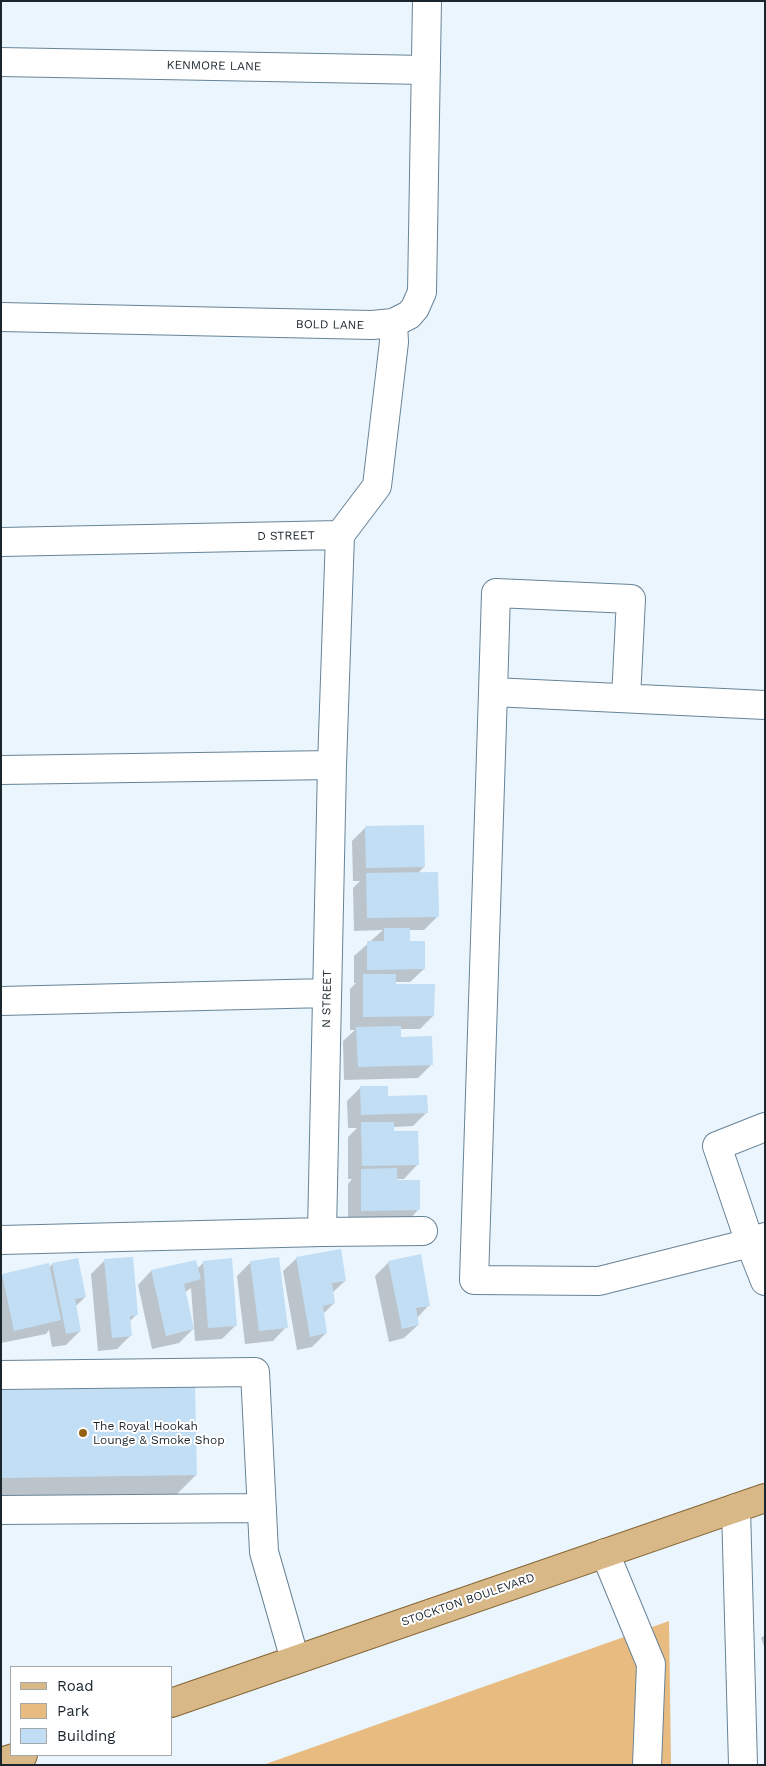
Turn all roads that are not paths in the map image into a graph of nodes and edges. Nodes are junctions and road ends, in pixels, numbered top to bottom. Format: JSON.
{"nodes":[{"id":1,"x":427,"y":1,"type":"edge"},
{"id":2,"x":1,"y":62,"type":"edge"},
{"id":3,"x":426,"y":70,"type":"junction"},
{"id":4,"x":1,"y":317,"type":"edge"},
{"id":5,"x":393,"y":323,"type":"junction"},
{"id":6,"x":340,"y":535,"type":"junction"},
{"id":7,"x":1,"y":542,"type":"edge"},
{"id":8,"x":493,"y":692,"type":"junction"},
{"id":9,"x":626,"y":698,"type":"junction"},
{"id":10,"x":765,"y":705,"type":"edge"},
{"id":11,"x":332,"y":765,"type":"junction"},
{"id":12,"x":1,"y":770,"type":"edge"},
{"id":13,"x":327,"y":993,"type":"junction"},
{"id":14,"x":1,"y":1001,"type":"edge"},
{"id":15,"x":765,"y":1127,"type":"edge"},
{"id":16,"x":423,"y":1231,"type":"dead end"},
{"id":17,"x":322,"y":1232,"type":"junction"},
{"id":18,"x":1,"y":1240,"type":"edge"},
{"id":19,"x":758,"y":1240,"type":"edge"},
{"id":20,"x":765,"y":1281,"type":"edge"},
{"id":21,"x":1,"y":1375,"type":"edge"},
{"id":22,"x":765,"y":1498,"type":"edge"},
{"id":23,"x":262,"y":1508,"type":"junction"},
{"id":24,"x":736,"y":1508,"type":"junction"},
{"id":25,"x":1,"y":1510,"type":"edge"},
{"id":26,"x":605,"y":1553,"type":"junction"},
{"id":27,"x":295,"y":1660,"type":"junction"},
{"id":28,"x":172,"y":1703,"type":"edge"},
{"id":29,"x":20,"y":1756,"type":"edge"},
{"id":30,"x":1,"y":1762,"type":"edge"},
{"id":31,"x":646,"y":1765,"type":"edge"},
{"id":32,"x":743,"y":1765,"type":"edge"}],
"edges":[{"from":1,"to":3,"type":"street","name":"BOLD LANE"},
{"from":2,"to":3,"type":"street","name":"KENMORE LANE"},
{"from":3,"to":5,"type":"street","name":"BOLD LANE"},
{"from":4,"to":5,"type":"street","name":"BOLD LANE"},
{"from":5,"to":6,"type":"street"},
{"from":6,"to":7,"type":"street","name":"D STREET"},
{"from":6,"to":11,"type":"street"},
{"from":8,"to":9,"type":"street"},
{"from":8,"to":9,"type":"street"},
{"from":8,"to":19,"type":"street"},
{"from":9,"to":10,"type":"street"},
{"from":11,"to":12,"type":"street"},
{"from":11,"to":13,"type":"street","name":"N STREET"},
{"from":13,"to":14,"type":"street"},
{"from":13,"to":17,"type":"street","name":"N STREET"},
{"from":15,"to":19,"type":"street"},
{"from":16,"to":17,"type":"street"},
{"from":17,"to":18,"type":"street"},
{"from":19,"to":20,"type":"street"},
{"from":21,"to":23,"type":"street"},
{"from":22,"to":24,"type":"main road","name":"STOCKTON BOULEVARD"},
{"from":23,"to":25,"type":"street"},
{"from":23,"to":27,"type":"street"},
{"from":24,"to":26,"type":"main road","name":"STOCKTON BOULEVARD"},
{"from":24,"to":32,"type":"street"},
{"from":26,"to":27,"type":"main road","name":"STOCKTON BOULEVARD"},
{"from":26,"to":31,"type":"street"},
{"from":27,"to":28,"type":"main road","name":"STOCKTON BOULEVARD"},
{"from":29,"to":30,"type":"main road"}]}
